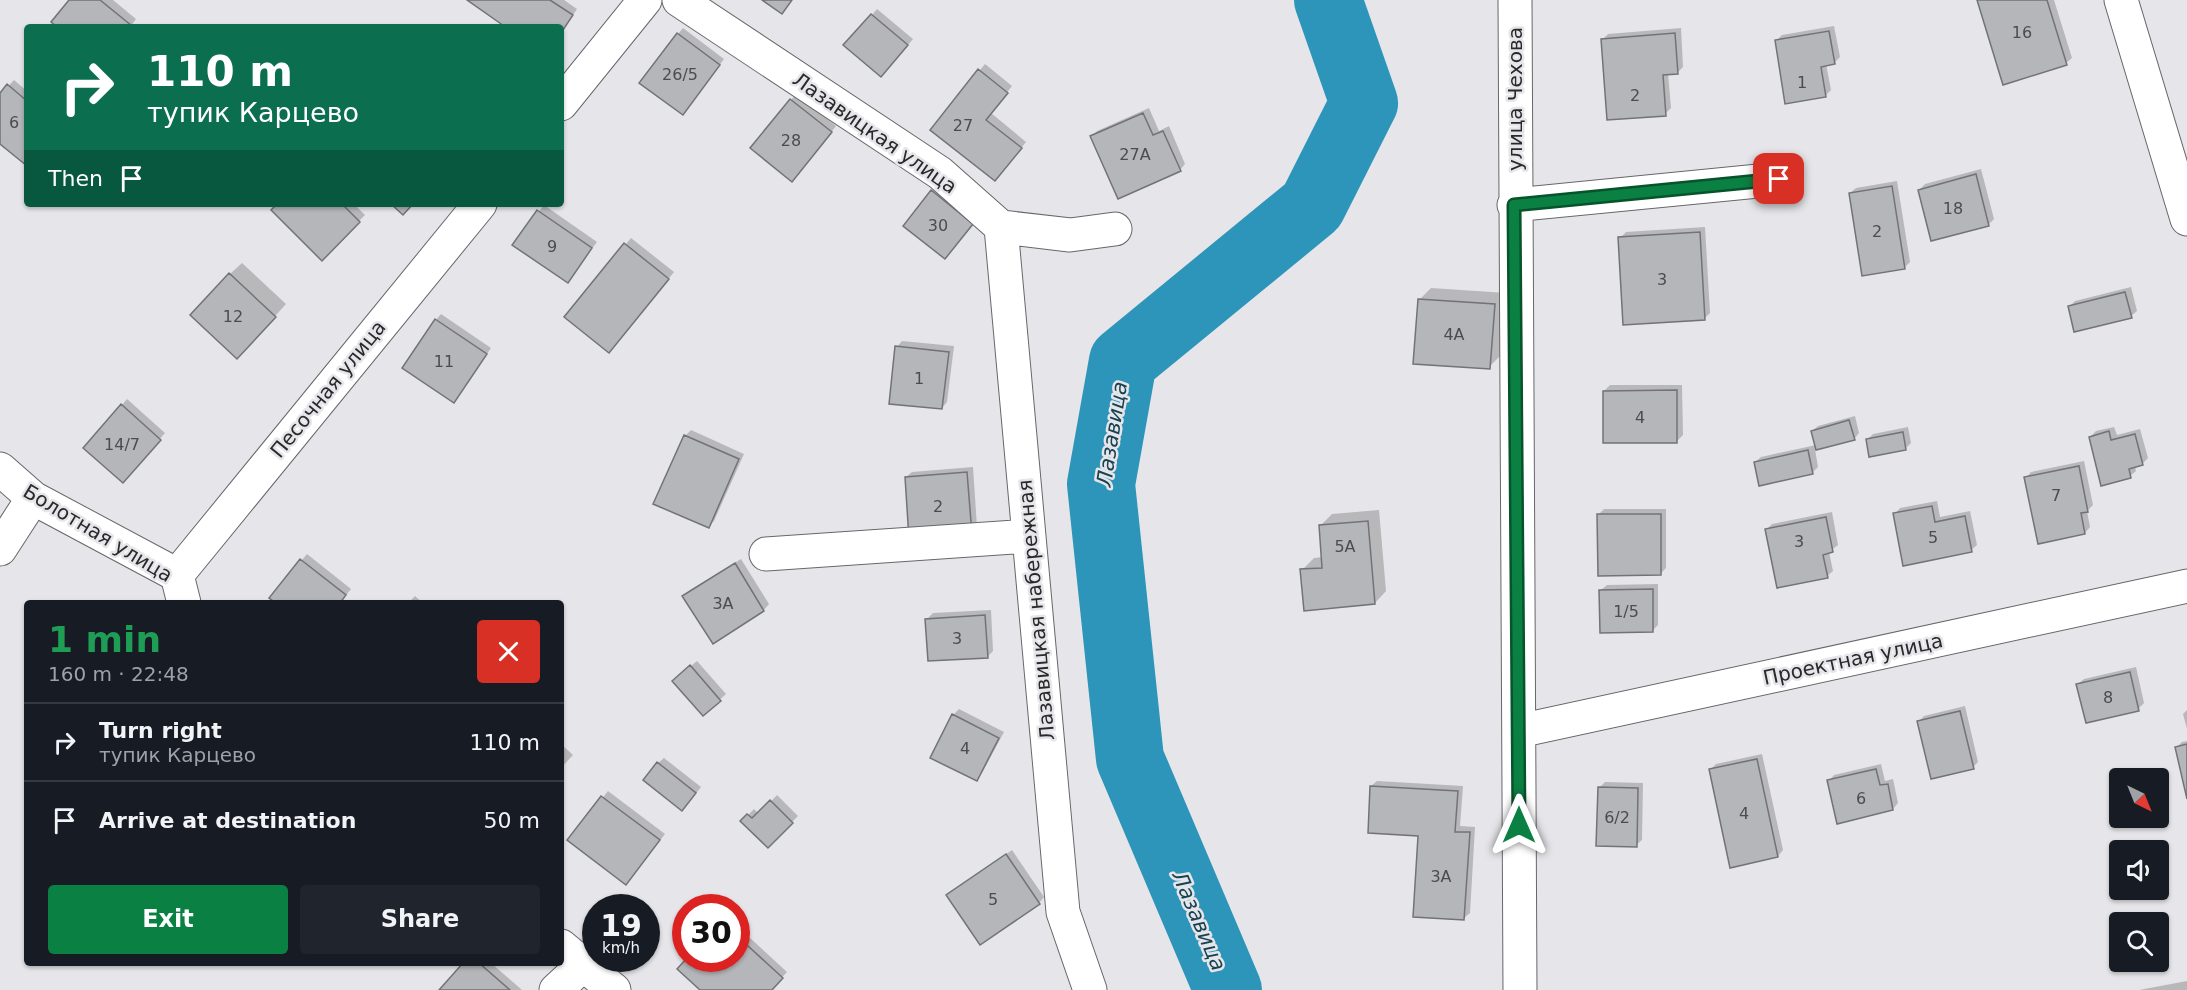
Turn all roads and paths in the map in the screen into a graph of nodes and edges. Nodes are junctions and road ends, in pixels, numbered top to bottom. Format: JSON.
{"nodes":[{"id":1,"x":645,"y":0,"type":"edge"},
{"id":2,"x":679,"y":0,"type":"edge"},
{"id":3,"x":1515,"y":0,"type":"edge"},
{"id":4,"x":2121,"y":0,"type":"edge"},
{"id":5,"x":564,"y":100,"type":"edge"},
{"id":6,"x":1779,"y":179,"type":"dead end"},
{"id":7,"x":1514,"y":205,"type":"junction"},
{"id":8,"x":478,"y":207,"type":"edge"},
{"id":9,"x":2187,"y":219,"type":"edge"},
{"id":10,"x":1000,"y":226,"type":"junction"},
{"id":11,"x":1115,"y":229,"type":"dead end"},
{"id":12,"x":0,"y":469,"type":"edge"},
{"id":13,"x":33,"y":498,"type":"junction"},
{"id":14,"x":1029,"y":536,"type":"junction"},
{"id":15,"x":0,"y":549,"type":"edge"},
{"id":16,"x":766,"y":554,"type":"dead end"},
{"id":17,"x":2187,"y":586,"type":"edge"},
{"id":18,"x":181,"y":589,"type":"edge"},
{"id":19,"x":1519,"y":731,"type":"junction"},
{"id":20,"x":572,"y":955,"type":"edge"},
{"id":21,"x":556,"y":990,"type":"edge"},
{"id":22,"x":614,"y":990,"type":"edge"},
{"id":23,"x":1090,"y":990,"type":"edge"},
{"id":24,"x":1520,"y":990,"type":"edge"}],
"edges":[{"from":1,"to":5,"type":"street"},
{"from":2,"to":10,"type":"street","name":"Лазавицкая улица"},
{"from":3,"to":7,"type":"street","name":"улица Чехова"},
{"from":4,"to":9,"type":"street"},
{"from":6,"to":7,"type":"street"},
{"from":7,"to":19,"type":"street","name":"улица Чехова"},
{"from":8,"to":18,"type":"street","name":"Песочная улица"},
{"from":10,"to":11,"type":"street"},
{"from":10,"to":14,"type":"street","name":"Лазавицкая набережная"},
{"from":12,"to":13,"type":"street","name":"Болотная улица"},
{"from":13,"to":15,"type":"street"},
{"from":13,"to":18,"type":"street","name":"Болотная улица"},
{"from":14,"to":16,"type":"street"},
{"from":14,"to":23,"type":"street","name":"Лазавицкая набережная"},
{"from":17,"to":19,"type":"street","name":"Проектная улица"},
{"from":19,"to":24,"type":"street","name":"улица Чехова"},
{"from":20,"to":21,"type":"street"},
{"from":20,"to":22,"type":"street"}]}
